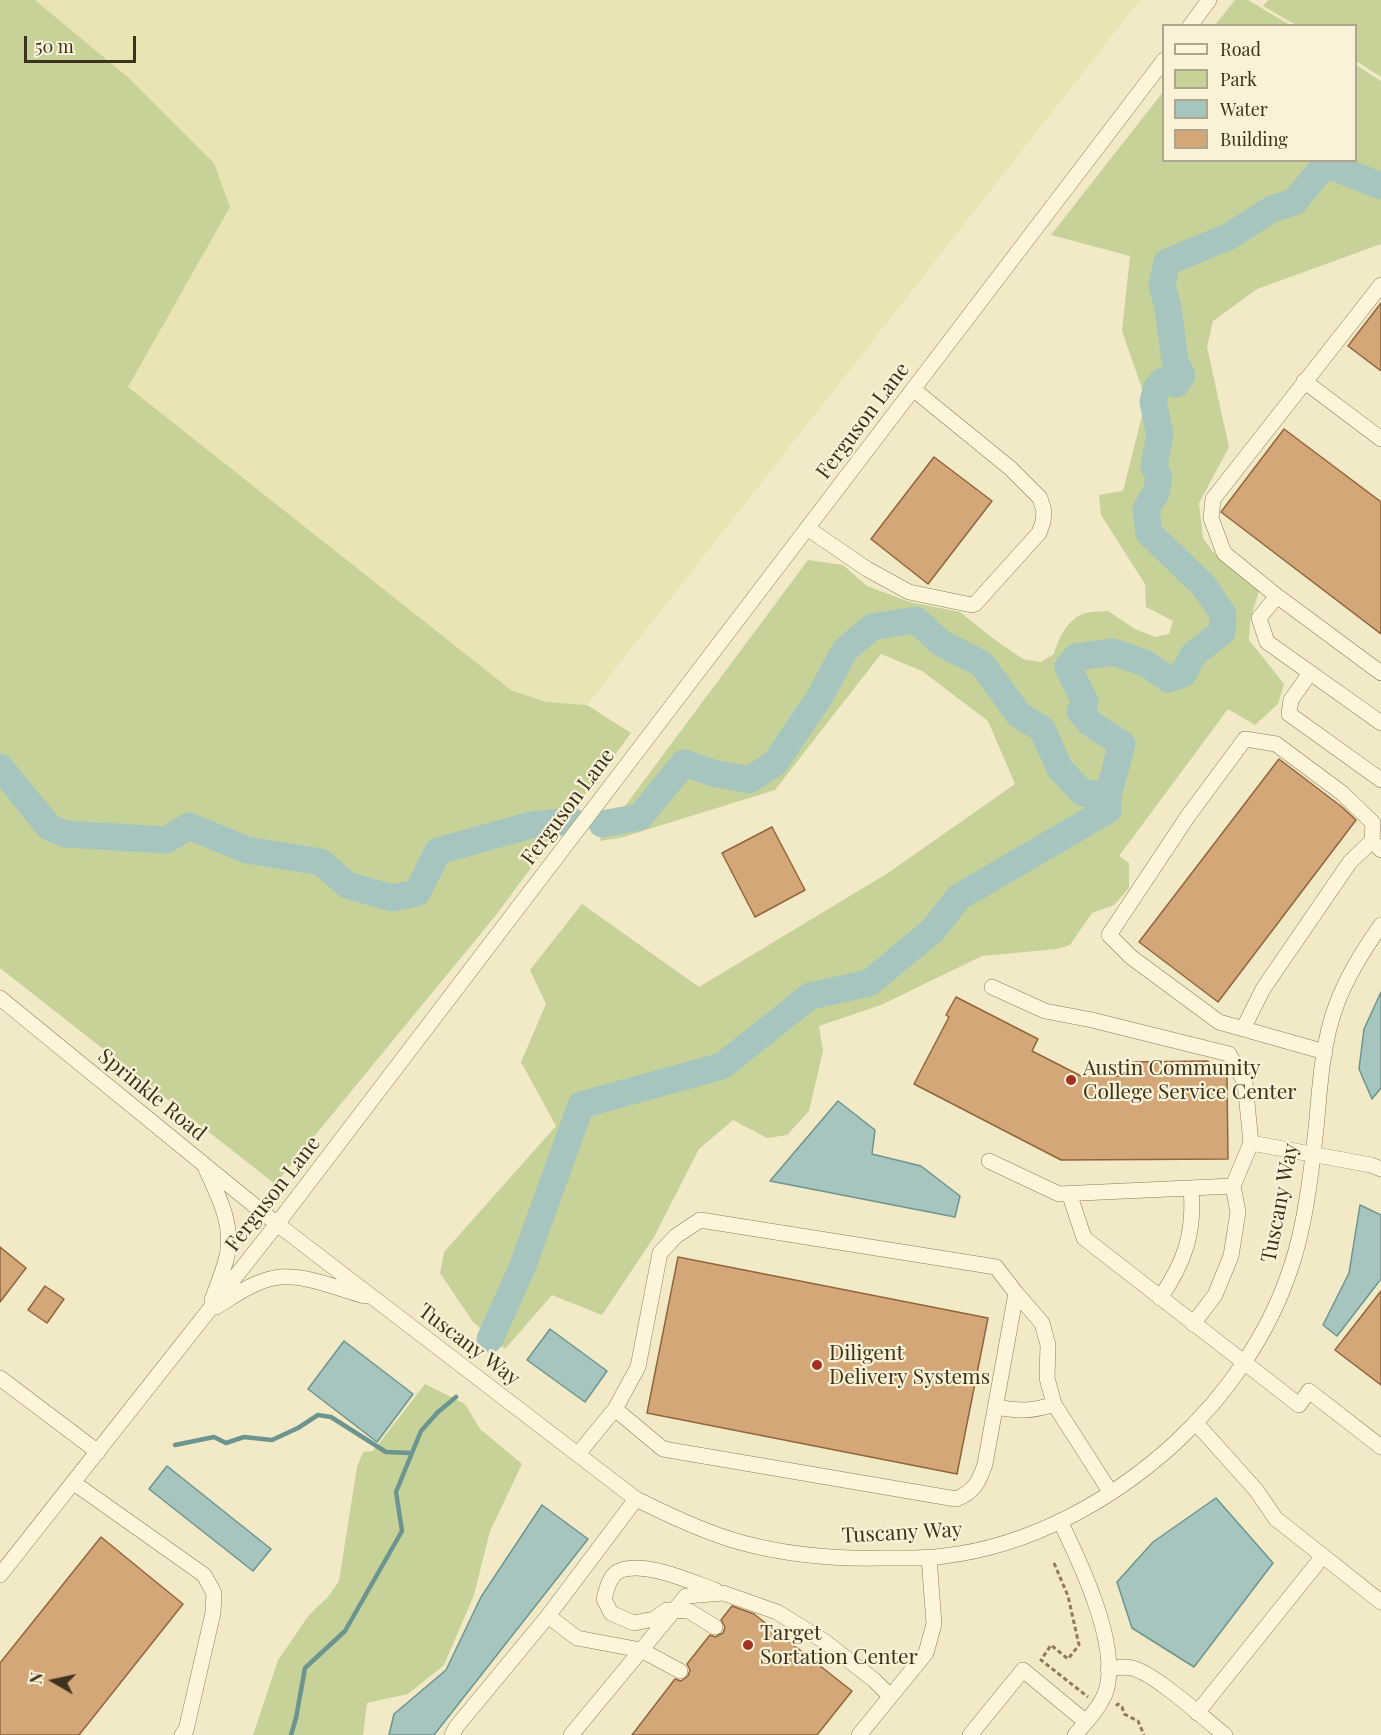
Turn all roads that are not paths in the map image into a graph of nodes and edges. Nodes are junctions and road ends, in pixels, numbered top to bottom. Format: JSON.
{"nodes":[{"id":1,"x":1209,"y":0,"type":"edge"},
{"id":2,"x":1191,"y":24,"type":"edge"},
{"id":3,"x":1162,"y":63,"type":"edge"},
{"id":4,"x":1381,"y":285,"type":"edge"},
{"id":5,"x":1304,"y":381,"type":"junction"},
{"id":6,"x":913,"y":389,"type":"junction"},
{"id":7,"x":1381,"y":439,"type":"edge"},
{"id":8,"x":807,"y":528,"type":"junction"},
{"id":9,"x":1277,"y":596,"type":"junction"},
{"id":10,"x":1310,"y":673,"type":"junction"},
{"id":11,"x":1381,"y":673,"type":"edge"},
{"id":12,"x":1381,"y":723,"type":"edge"},
{"id":13,"x":1381,"y":780,"type":"edge"},
{"id":14,"x":1376,"y":845,"type":"edge"},
{"id":15,"x":1381,"y":925,"type":"edge"},
{"id":16,"x":992,"y":987,"type":"dead end"},
{"id":17,"x":0,"y":998,"type":"edge"},
{"id":18,"x":1243,"y":1029,"type":"junction"},
{"id":19,"x":1325,"y":1052,"type":"junction"},
{"id":20,"x":1251,"y":1143,"type":"junction"},
{"id":21,"x":1312,"y":1155,"type":"junction"},
{"id":22,"x":989,"y":1161,"type":"dead end"},
{"id":23,"x":204,"y":1164,"type":"junction"},
{"id":24,"x":1381,"y":1169,"type":"edge"},
{"id":25,"x":1233,"y":1186,"type":"junction"},
{"id":26,"x":1191,"y":1188,"type":"junction"},
{"id":27,"x":1069,"y":1193,"type":"junction"},
{"id":28,"x":278,"y":1224,"type":"junction"},
{"id":29,"x":1016,"y":1293,"type":"junction"},
{"id":30,"x":1160,"y":1298,"type":"junction"},
{"id":31,"x":376,"y":1300,"type":"junction"},
{"id":32,"x":208,"y":1312,"type":"junction"},
{"id":33,"x":1193,"y":1324,"type":"junction"},
{"id":34,"x":1244,"y":1364,"type":"junction"},
{"id":35,"x":0,"y":1378,"type":"edge"},
{"id":36,"x":1054,"y":1404,"type":"junction"},
{"id":37,"x":995,"y":1407,"type":"junction"},
{"id":38,"x":615,"y":1409,"type":"junction"},
{"id":39,"x":1196,"y":1423,"type":"junction"},
{"id":40,"x":1381,"y":1447,"type":"edge"},
{"id":41,"x":98,"y":1452,"type":"junction"},
{"id":42,"x":578,"y":1454,"type":"junction"},
{"id":43,"x":74,"y":1483,"type":"junction"},
{"id":44,"x":1111,"y":1493,"type":"junction"},
{"id":45,"x":636,"y":1499,"type":"junction"},
{"id":46,"x":1060,"y":1521,"type":"junction"},
{"id":47,"x":1323,"y":1556,"type":"junction"},
{"id":48,"x":929,"y":1557,"type":"junction"},
{"id":49,"x":0,"y":1575,"type":"edge"},
{"id":50,"x":723,"y":1593,"type":"junction"},
{"id":51,"x":1381,"y":1602,"type":"edge"},
{"id":52,"x":674,"y":1610,"type":"junction"},
{"id":53,"x":548,"y":1616,"type":"junction"},
{"id":54,"x":715,"y":1627,"type":"dead end"},
{"id":55,"x":641,"y":1650,"type":"junction"},
{"id":56,"x":1108,"y":1669,"type":"junction"},
{"id":57,"x":680,"y":1671,"type":"dead end"},
{"id":58,"x":890,"y":1696,"type":"junction"},
{"id":59,"x":1197,"y":1713,"type":"junction"},
{"id":60,"x":1088,"y":1719,"type":"junction"},
{"id":61,"x":182,"y":1735,"type":"edge"},
{"id":62,"x":452,"y":1735,"type":"edge"},
{"id":63,"x":571,"y":1735,"type":"edge"},
{"id":64,"x":858,"y":1735,"type":"edge"},
{"id":65,"x":970,"y":1735,"type":"edge"},
{"id":66,"x":1075,"y":1735,"type":"edge"},
{"id":67,"x":1225,"y":1735,"type":"edge"}],
"edges":[{"from":1,"to":2,"type":"street"},
{"from":3,"to":6,"type":"street","name":"Ferguson Lane"},
{"from":4,"to":5,"type":"street"},
{"from":5,"to":7,"type":"street"},
{"from":5,"to":9,"type":"street"},
{"from":6,"to":8,"type":"street","name":"Ferguson Lane"},
{"from":6,"to":8,"type":"street"},
{"from":8,"to":28,"type":"street","name":"Ferguson Lane"},
{"from":9,"to":10,"type":"street"},
{"from":9,"to":11,"type":"street"},
{"from":10,"to":12,"type":"street"},
{"from":10,"to":13,"type":"street"},
{"from":14,"to":18,"type":"street"},
{"from":14,"to":18,"type":"street"},
{"from":15,"to":19,"type":"street","name":"Tuscany Way"},
{"from":16,"to":20,"type":"street"},
{"from":17,"to":23,"type":"street","name":"Sprinkle Road"},
{"from":18,"to":19,"type":"street"},
{"from":19,"to":21,"type":"street","name":"Tuscany Way"},
{"from":20,"to":21,"type":"street"},
{"from":20,"to":25,"type":"street"},
{"from":21,"to":24,"type":"street"},
{"from":21,"to":34,"type":"street","name":"Tuscany Way"},
{"from":22,"to":27,"type":"street"},
{"from":23,"to":28,"type":"street","name":"Sprinkle Road"},
{"from":23,"to":32,"type":"street"},
{"from":25,"to":26,"type":"street"},
{"from":25,"to":33,"type":"street"},
{"from":26,"to":27,"type":"street"},
{"from":26,"to":30,"type":"street"},
{"from":27,"to":30,"type":"street"},
{"from":28,"to":31,"type":"street","name":"Tuscany Way"},
{"from":28,"to":32,"type":"street","name":"Ferguson Lane"},
{"from":29,"to":36,"type":"street"},
{"from":29,"to":37,"type":"street"},
{"from":29,"to":38,"type":"street"},
{"from":30,"to":33,"type":"street"},
{"from":31,"to":32,"type":"street"},
{"from":31,"to":42,"type":"street","name":"Tuscany Way"},
{"from":32,"to":41,"type":"street","name":"Ferguson Lane"},
{"from":33,"to":34,"type":"street"},
{"from":34,"to":39,"type":"street","name":"Tuscany Way"},
{"from":34,"to":40,"type":"street"},
{"from":35,"to":41,"type":"street"},
{"from":36,"to":37,"type":"street"},
{"from":36,"to":44,"type":"street"},
{"from":37,"to":38,"type":"street"},
{"from":38,"to":42,"type":"street"},
{"from":39,"to":44,"type":"street","name":"Tuscany Way"},
{"from":39,"to":47,"type":"street"},
{"from":41,"to":43,"type":"street","name":"Ferguson Lane"},
{"from":42,"to":45,"type":"street","name":"Tuscany Way"},
{"from":43,"to":49,"type":"street","name":"Ferguson Lane"},
{"from":43,"to":61,"type":"street"},
{"from":44,"to":46,"type":"street","name":"Tuscany Way"},
{"from":45,"to":48,"type":"street","name":"Tuscany Way"},
{"from":45,"to":53,"type":"street"},
{"from":46,"to":48,"type":"street","name":"Tuscany Way"},
{"from":46,"to":56,"type":"street"},
{"from":47,"to":51,"type":"street"},
{"from":47,"to":59,"type":"street"},
{"from":48,"to":58,"type":"street"},
{"from":50,"to":52,"type":"street"},
{"from":50,"to":52,"type":"street"},
{"from":50,"to":58,"type":"street"},
{"from":52,"to":54,"type":"street"},
{"from":52,"to":55,"type":"street"},
{"from":53,"to":55,"type":"street"},
{"from":53,"to":62,"type":"street"},
{"from":55,"to":57,"type":"street"},
{"from":55,"to":63,"type":"street"},
{"from":56,"to":59,"type":"street"},
{"from":56,"to":60,"type":"street"},
{"from":58,"to":64,"type":"street"},
{"from":59,"to":67,"type":"street"},
{"from":60,"to":65,"type":"street"},
{"from":60,"to":66,"type":"street"}]}
